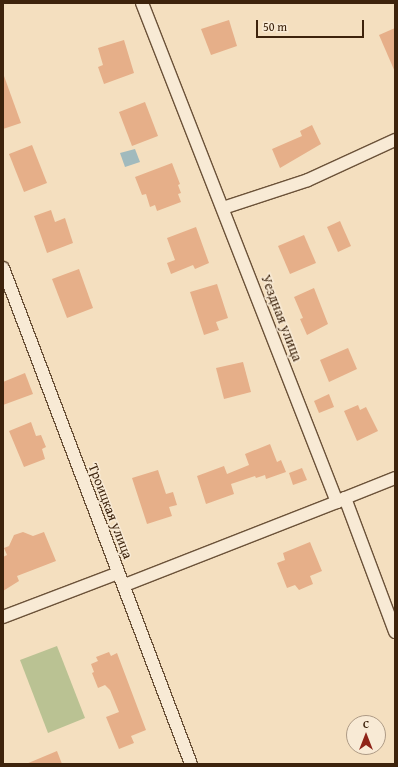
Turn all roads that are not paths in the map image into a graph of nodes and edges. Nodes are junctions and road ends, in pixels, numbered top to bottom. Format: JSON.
{"nodes":[{"id":1,"x":142,"y":3,"type":"edge"},
{"id":2,"x":395,"y":140,"type":"edge"},
{"id":3,"x":223,"y":208,"type":"junction"},
{"id":4,"x":3,"y":268,"type":"edge"},
{"id":5,"x":395,"y":478,"type":"edge"},
{"id":6,"x":341,"y":500,"type":"junction"},
{"id":7,"x":118,"y":573,"type":"junction"},
{"id":8,"x":125,"y":585,"type":"junction"},
{"id":9,"x":3,"y":617,"type":"edge"},
{"id":10,"x":395,"y":632,"type":"edge"},
{"id":11,"x":191,"y":764,"type":"edge"}],
"edges":[{"from":1,"to":3,"type":"street","name":"Уездная улица"},
{"from":2,"to":3,"type":"street"},
{"from":3,"to":6,"type":"street","name":"Уездная улица"},
{"from":4,"to":7,"type":"street","name":"Троицкая улица"},
{"from":5,"to":6,"type":"street"},
{"from":6,"to":8,"type":"street"},
{"from":6,"to":10,"type":"street","name":"Уездная улица"},
{"from":7,"to":8,"type":"street","name":"Троицкая улица"},
{"from":7,"to":9,"type":"street"},
{"from":8,"to":11,"type":"street","name":"Троицкая улица"}]}
